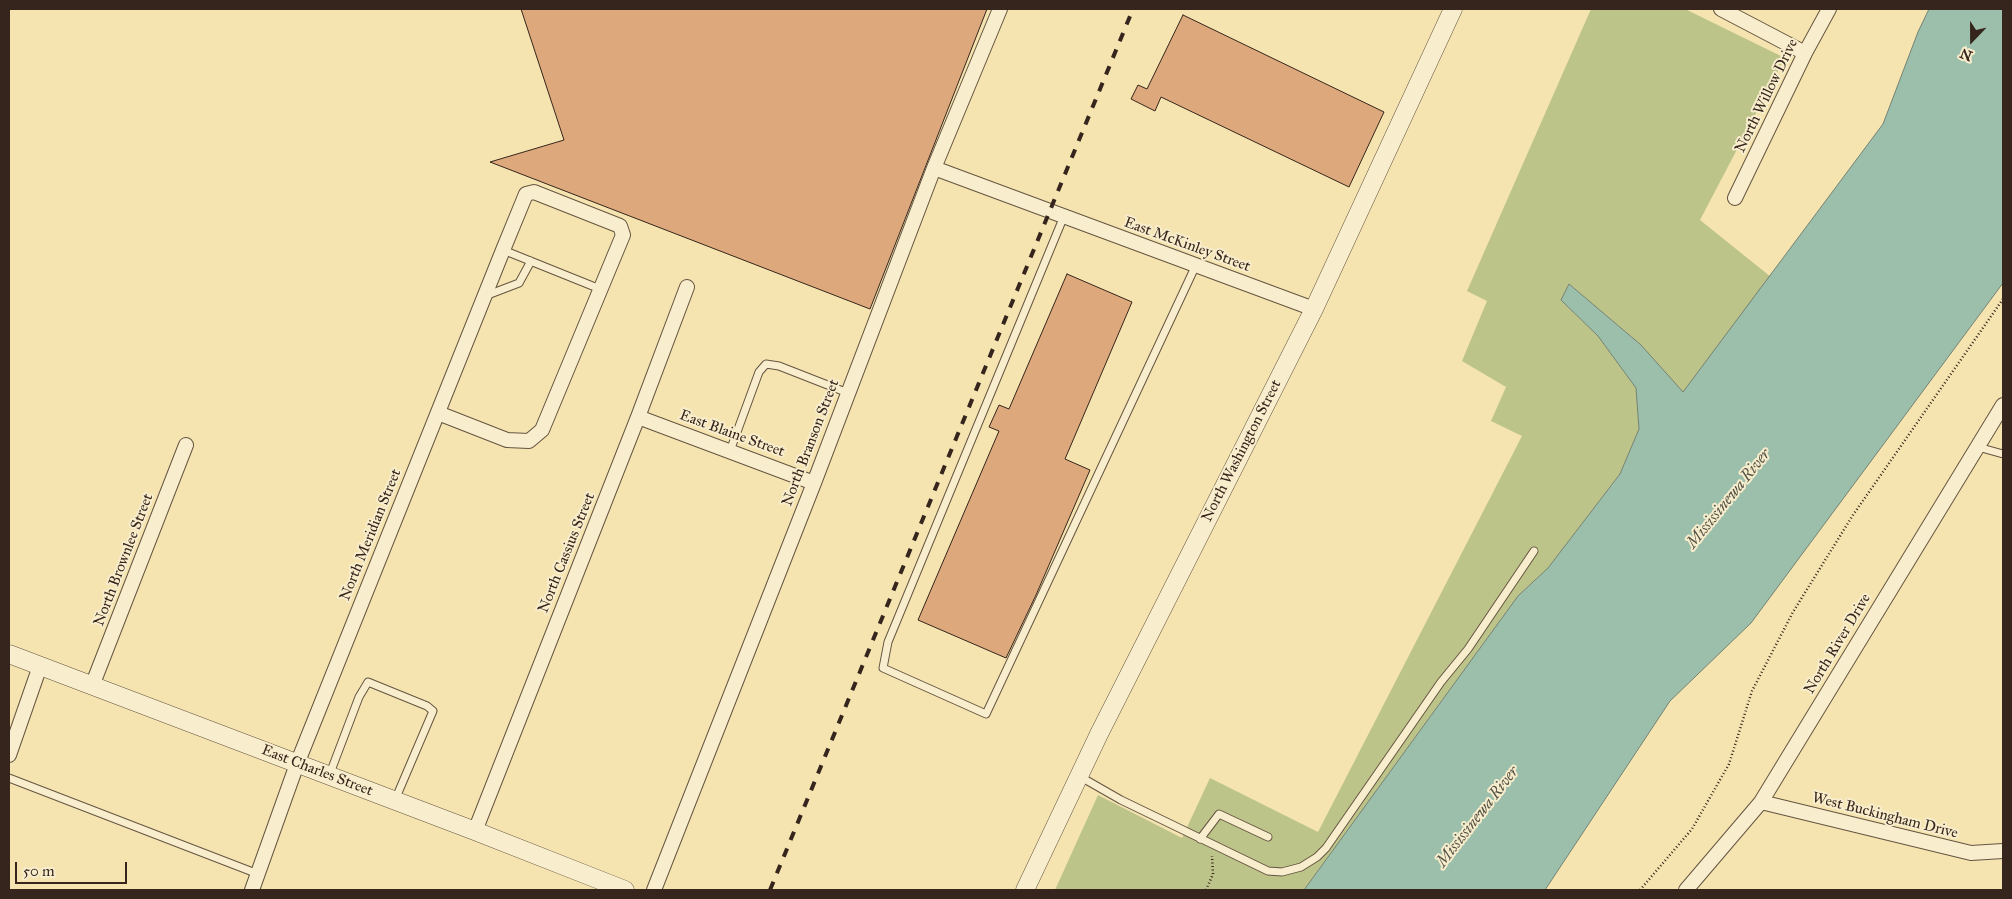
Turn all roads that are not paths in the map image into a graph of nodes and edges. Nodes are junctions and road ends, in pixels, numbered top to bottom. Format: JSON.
{"nodes":[{"id":1,"x":1000,"y":9,"type":"edge"},
{"id":2,"x":1452,"y":9,"type":"edge"},
{"id":3,"x":1722,"y":9,"type":"edge"},
{"id":4,"x":1829,"y":9,"type":"edge"},
{"id":5,"x":1806,"y":53,"type":"junction"},
{"id":6,"x":934,"y":168,"type":"junction"},
{"id":7,"x":1735,"y":198,"type":"dead end"},
{"id":8,"x":1064,"y":216,"type":"junction"},
{"id":9,"x":503,"y":250,"type":"junction"},
{"id":10,"x":531,"y":262,"type":"junction"},
{"id":11,"x":1196,"y":265,"type":"junction"},
{"id":12,"x":687,"y":287,"type":"dead end"},
{"id":13,"x":600,"y":289,"type":"junction"},
{"id":14,"x":485,"y":296,"type":"junction"},
{"id":15,"x":1314,"y":309,"type":"junction"},
{"id":16,"x":848,"y":393,"type":"junction"},
{"id":17,"x":2003,"y":405,"type":"edge"},
{"id":18,"x":438,"y":413,"type":"junction"},
{"id":19,"x":638,"y":417,"type":"junction"},
{"id":20,"x":186,"y":446,"type":"dead end"},
{"id":21,"x":1978,"y":447,"type":"junction"},
{"id":22,"x":730,"y":451,"type":"junction"},
{"id":23,"x":2003,"y":454,"type":"edge"},
{"id":24,"x":814,"y":482,"type":"junction"},
{"id":25,"x":1534,"y":551,"type":"dead end"},
{"id":26,"x":9,"y":654,"type":"edge"},
{"id":27,"x":40,"y":666,"type":"junction"},
{"id":28,"x":92,"y":686,"type":"junction"},
{"id":29,"x":9,"y":755,"type":"edge"},
{"id":30,"x":297,"y":764,"type":"junction"},
{"id":31,"x":329,"y":776,"type":"junction"},
{"id":32,"x":1079,"y":776,"type":"junction"},
{"id":33,"x":9,"y":778,"type":"edge"},
{"id":34,"x":395,"y":801,"type":"junction"},
{"id":35,"x":1761,"y":802,"type":"junction"},
{"id":36,"x":475,"y":831,"type":"junction"},
{"id":37,"x":1268,"y":837,"type":"dead end"},
{"id":38,"x":1200,"y":840,"type":"junction"},
{"id":39,"x":2003,"y":851,"type":"edge"},
{"id":40,"x":258,"y":874,"type":"junction"},
{"id":41,"x":252,"y":890,"type":"edge"},
{"id":42,"x":625,"y":890,"type":"edge"},
{"id":43,"x":654,"y":890,"type":"edge"},
{"id":44,"x":1025,"y":890,"type":"edge"},
{"id":45,"x":1686,"y":890,"type":"edge"}],
"edges":[{"from":1,"to":6,"type":"street","name":"North Branson Street"},
{"from":2,"to":15,"type":"street","name":"North Washington Street"},
{"from":3,"to":5,"type":"street"},
{"from":4,"to":5,"type":"street","name":"North Willow Drive"},
{"from":5,"to":7,"type":"street","name":"North Willow Drive"},
{"from":6,"to":8,"type":"street","name":"East McKinley Street"},
{"from":6,"to":16,"type":"street","name":"North Branson Street"},
{"from":8,"to":11,"type":"street","name":"East McKinley Street"},
{"from":8,"to":11,"type":"lane"},
{"from":9,"to":10,"type":"lane"},
{"from":9,"to":13,"type":"street","name":"North Meridian Street"},
{"from":9,"to":14,"type":"street","name":"North Meridian Street"},
{"from":10,"to":13,"type":"lane"},
{"from":10,"to":14,"type":"lane"},
{"from":11,"to":15,"type":"street","name":"East McKinley Street"},
{"from":12,"to":19,"type":"street","name":"North Cassius Street"},
{"from":13,"to":18,"type":"street"},
{"from":14,"to":18,"type":"street","name":"North Meridian Street"},
{"from":15,"to":32,"type":"street","name":"North Washington Street"},
{"from":16,"to":22,"type":"lane"},
{"from":16,"to":24,"type":"street","name":"North Branson Street"},
{"from":17,"to":21,"type":"street","name":"North River Drive"},
{"from":18,"to":30,"type":"street","name":"North Meridian Street"},
{"from":19,"to":22,"type":"street","name":"East Blaine Street"},
{"from":19,"to":36,"type":"street","name":"North Cassius Street"},
{"from":20,"to":28,"type":"street","name":"North Brownlee Street"},
{"from":21,"to":23,"type":"lane"},
{"from":21,"to":35,"type":"street","name":"North River Drive"},
{"from":22,"to":24,"type":"street","name":"East Blaine Street"},
{"from":24,"to":43,"type":"street","name":"North Branson Street"},
{"from":25,"to":38,"type":"lane"},
{"from":26,"to":27,"type":"street","name":"East Charles Street"},
{"from":27,"to":28,"type":"street","name":"East Charles Street"},
{"from":27,"to":29,"type":"street"},
{"from":28,"to":30,"type":"street","name":"East Charles Street"},
{"from":30,"to":31,"type":"street","name":"East Charles Street"},
{"from":30,"to":40,"type":"street","name":"North Meridian Street"},
{"from":31,"to":34,"type":"street","name":"East Charles Street"},
{"from":31,"to":34,"type":"lane"},
{"from":32,"to":38,"type":"lane"},
{"from":32,"to":44,"type":"street","name":"North Washington Street"},
{"from":33,"to":40,"type":"lane"},
{"from":34,"to":36,"type":"street","name":"East Charles Street"},
{"from":35,"to":39,"type":"street","name":"West Buckingham Drive"},
{"from":35,"to":45,"type":"street","name":"North River Drive"},
{"from":36,"to":42,"type":"street","name":"East Charles Street"},
{"from":37,"to":38,"type":"lane"},
{"from":40,"to":41,"type":"street","name":"North Meridian Street"}]}
